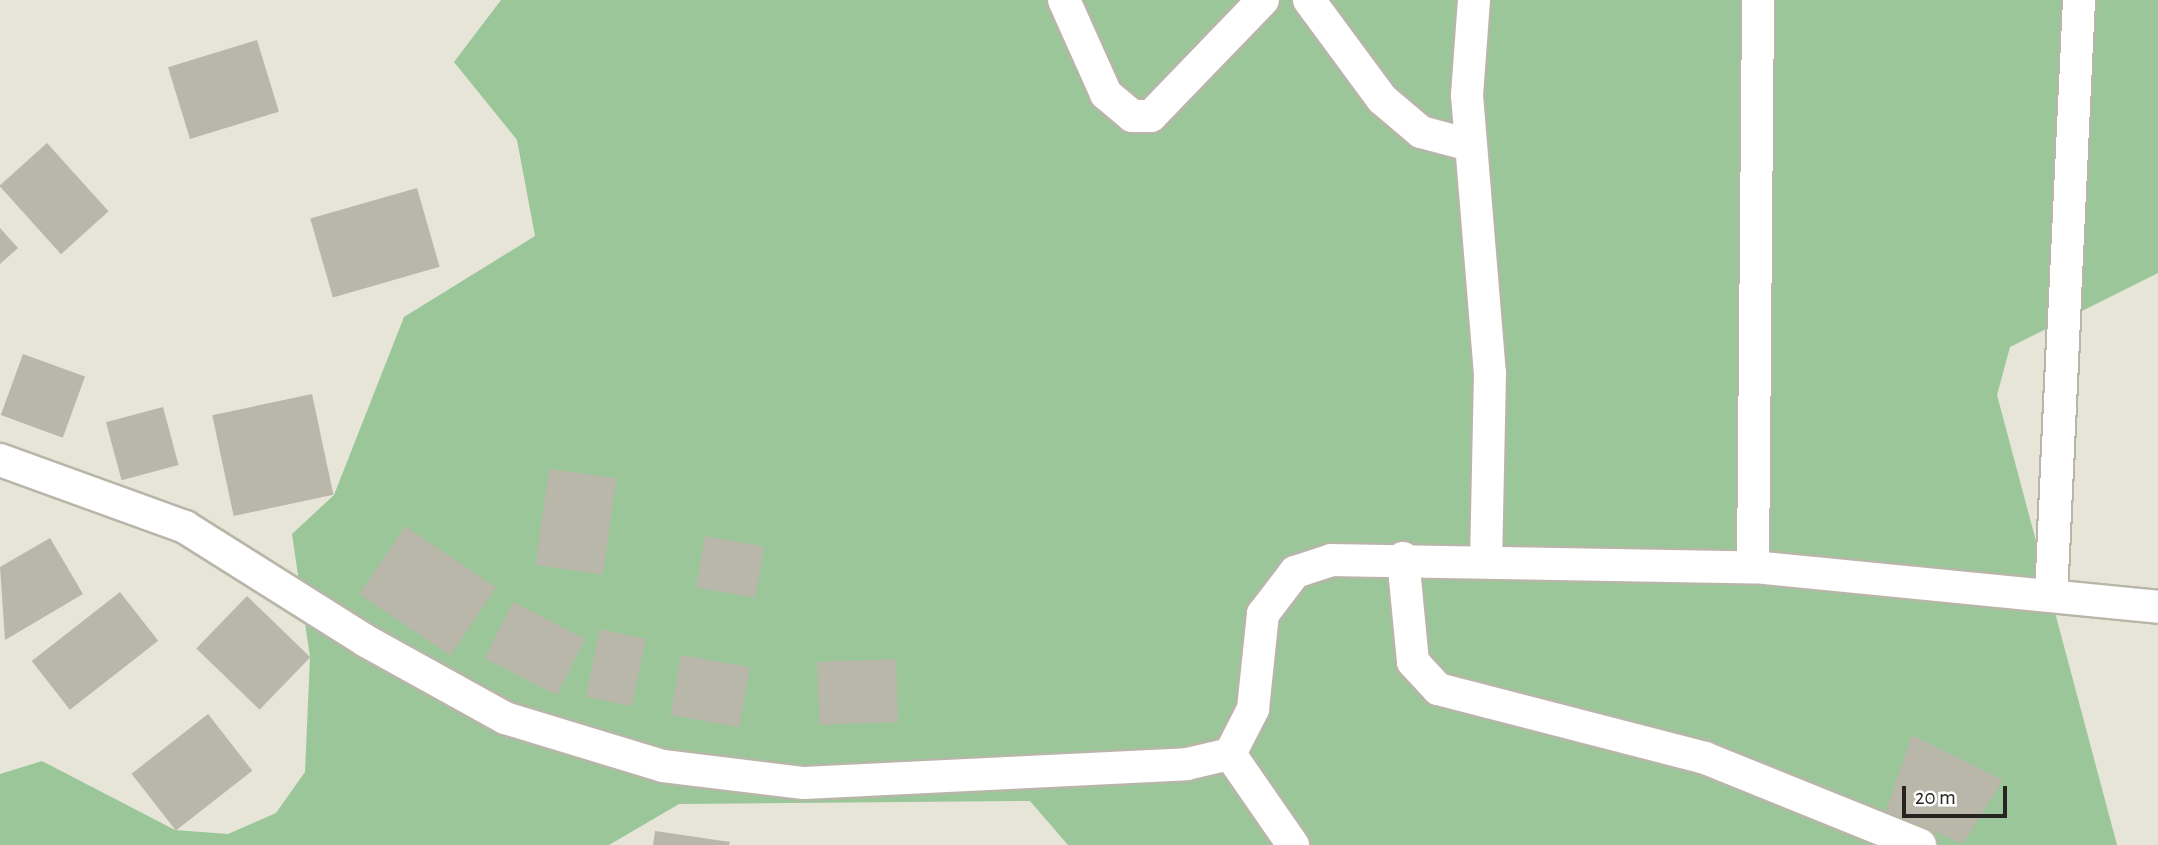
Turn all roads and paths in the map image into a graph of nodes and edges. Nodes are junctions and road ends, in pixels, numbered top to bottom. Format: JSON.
{"nodes":[{"id":1,"x":1064,"y":0,"type":"edge"},
{"id":2,"x":1263,"y":0,"type":"edge"},
{"id":3,"x":1309,"y":0,"type":"edge"},
{"id":4,"x":1474,"y":0,"type":"edge"},
{"id":5,"x":1758,"y":0,"type":"edge"},
{"id":6,"x":2079,"y":0,"type":"edge"},
{"id":7,"x":1470,"y":145,"type":"junction"},
{"id":8,"x":0,"y":460,"type":"edge"},
{"id":9,"x":1403,"y":558,"type":"junction"},
{"id":10,"x":1486,"y":558,"type":"junction"},
{"id":11,"x":1753,"y":567,"type":"junction"},
{"id":12,"x":2051,"y":596,"type":"junction"},
{"id":13,"x":2158,"y":607,"type":"edge"},
{"id":14,"x":1230,"y":754,"type":"junction"},
{"id":15,"x":1293,"y":845,"type":"edge"},
{"id":16,"x":1920,"y":845,"type":"edge"}],
"edges":[{"from":1,"to":2,"type":"street"},
{"from":3,"to":7,"type":"street"},
{"from":4,"to":7,"type":"street"},
{"from":5,"to":11,"type":"street"},
{"from":6,"to":12,"type":"street"},
{"from":7,"to":10,"type":"street"},
{"from":8,"to":14,"type":"street"},
{"from":9,"to":10,"type":"street"},
{"from":9,"to":14,"type":"street"},
{"from":9,"to":16,"type":"street"},
{"from":10,"to":11,"type":"street"},
{"from":11,"to":12,"type":"street"},
{"from":12,"to":13,"type":"street"},
{"from":14,"to":15,"type":"street"}]}
